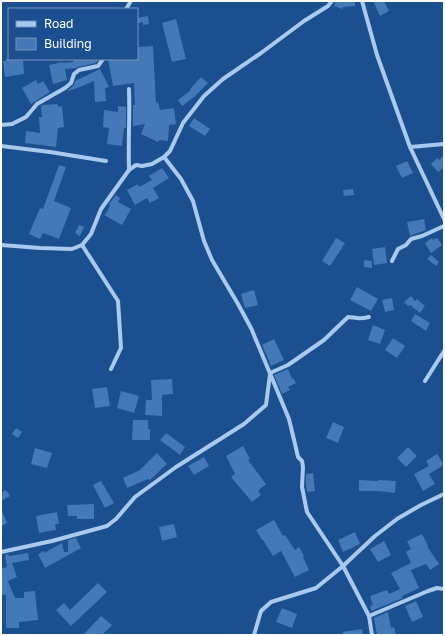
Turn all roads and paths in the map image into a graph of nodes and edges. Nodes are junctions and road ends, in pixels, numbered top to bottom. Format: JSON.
{"nodes":[{"id":1,"x":332,"y":1,"type":"edge"},
{"id":2,"x":362,"y":1,"type":"edge"},
{"id":3,"x":102,"y":60,"type":"edge"},
{"id":4,"x":129,"y":89,"type":"dead end"},
{"id":5,"x":1,"y":125,"type":"edge"},
{"id":6,"x":444,"y":144,"type":"edge"},
{"id":7,"x":1,"y":146,"type":"edge"},
{"id":8,"x":410,"y":147,"type":"junction"},
{"id":9,"x":164,"y":157,"type":"junction"},
{"id":10,"x":106,"y":161,"type":"dead end"},
{"id":11,"x":129,"y":170,"type":"junction"},
{"id":12,"x":444,"y":219,"type":"edge"},
{"id":13,"x":444,"y":226,"type":"edge"},
{"id":14,"x":1,"y":245,"type":"edge"},
{"id":15,"x":82,"y":245,"type":"junction"},
{"id":16,"x":392,"y":260,"type":"dead end"},
{"id":17,"x":369,"y":317,"type":"dead end"},
{"id":18,"x":444,"y":351,"type":"edge"},
{"id":19,"x":111,"y":369,"type":"dead end"},
{"id":20,"x":270,"y":373,"type":"junction"},
{"id":21,"x":425,"y":381,"type":"dead end"},
{"id":22,"x":444,"y":494,"type":"edge"},
{"id":23,"x":1,"y":552,"type":"edge"},
{"id":24,"x":343,"y":566,"type":"junction"},
{"id":25,"x":444,"y":589,"type":"edge"},
{"id":26,"x":369,"y":616,"type":"junction"},
{"id":27,"x":254,"y":635,"type":"edge"},
{"id":28,"x":372,"y":635,"type":"edge"}],
"edges":[{"from":1,"to":9,"type":"street"},
{"from":2,"to":8,"type":"street"},
{"from":3,"to":5,"type":"street"},
{"from":4,"to":11,"type":"street"},
{"from":6,"to":8,"type":"street"},
{"from":7,"to":10,"type":"street"},
{"from":8,"to":12,"type":"street"},
{"from":9,"to":11,"type":"street"},
{"from":9,"to":20,"type":"street"},
{"from":11,"to":15,"type":"street"},
{"from":13,"to":16,"type":"street"},
{"from":14,"to":15,"type":"street"},
{"from":15,"to":19,"type":"street"},
{"from":17,"to":20,"type":"street"},
{"from":18,"to":21,"type":"street"},
{"from":20,"to":23,"type":"street"},
{"from":20,"to":24,"type":"street"},
{"from":22,"to":24,"type":"street"},
{"from":24,"to":26,"type":"street"},
{"from":24,"to":27,"type":"street"},
{"from":25,"to":26,"type":"street"},
{"from":26,"to":28,"type":"street"}]}
